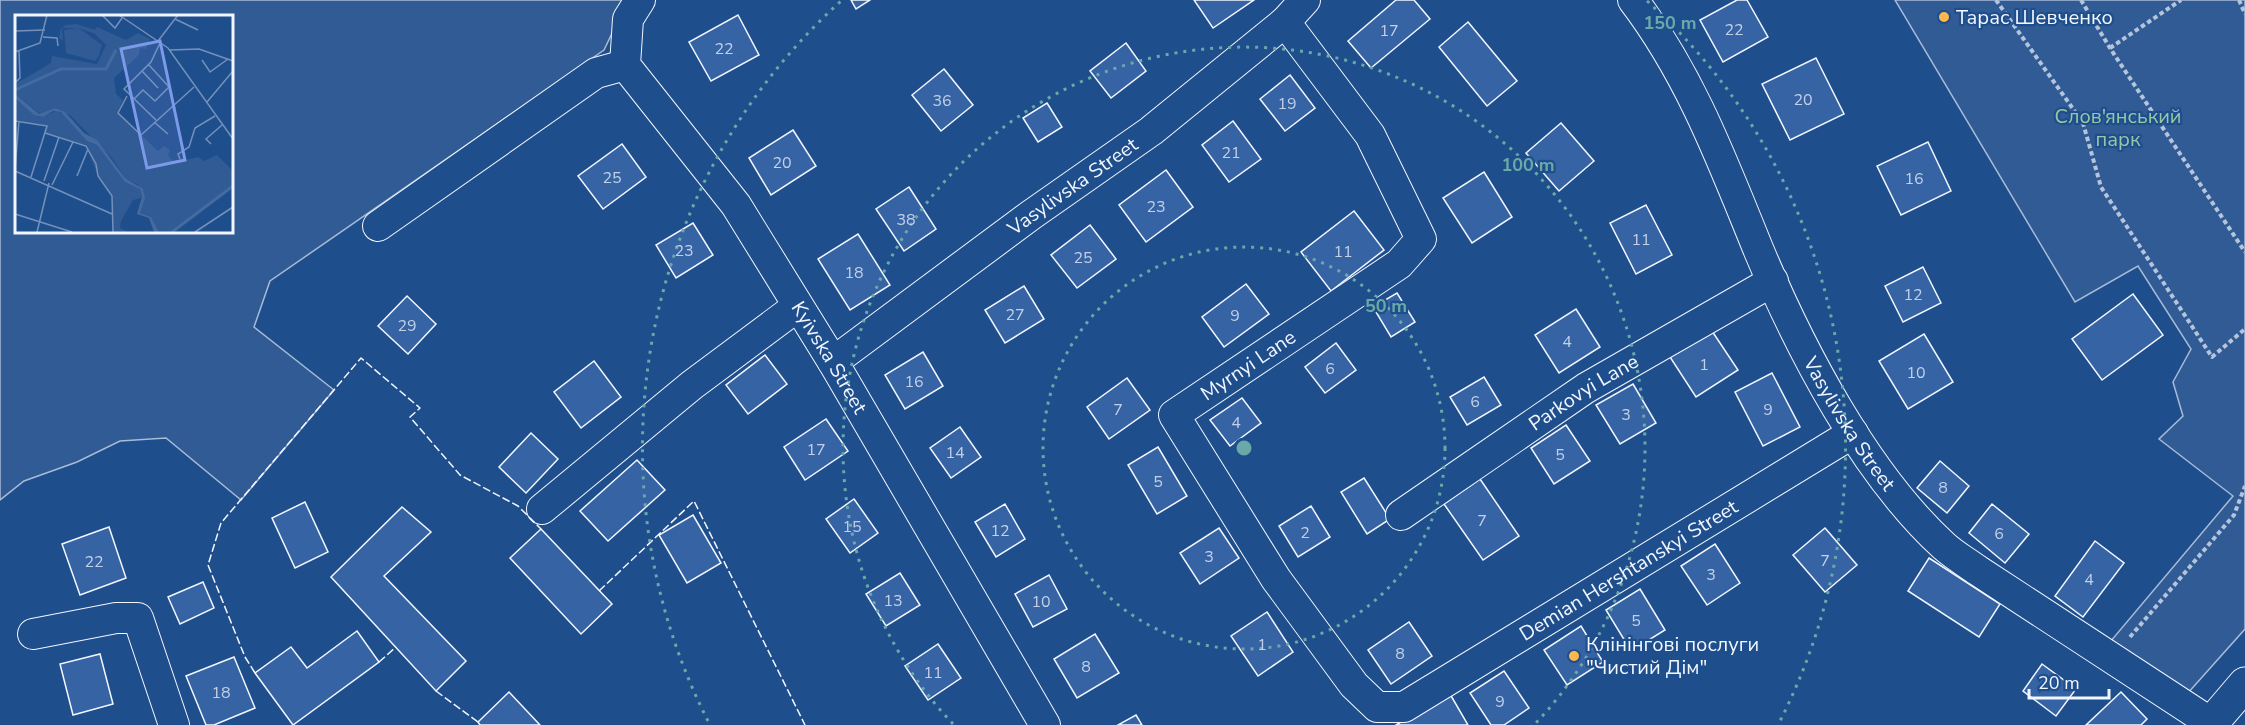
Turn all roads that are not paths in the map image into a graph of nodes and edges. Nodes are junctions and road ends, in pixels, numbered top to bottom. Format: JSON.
{"nodes":[{"id":1,"x":640,"y":0,"type":"edge"},
{"id":2,"x":1305,"y":0,"type":"edge"},
{"id":3,"x":1633,"y":0,"type":"edge"},
{"id":4,"x":1285,"y":22,"type":"junction"},
{"id":5,"x":625,"y":65,"type":"junction"},
{"id":6,"x":378,"y":226,"type":"dead end"},
{"id":7,"x":1773,"y":280,"type":"junction"},
{"id":8,"x":798,"y":306,"type":"junction"},
{"id":9,"x":833,"y":362,"type":"junction"},
{"id":10,"x":1853,"y":433,"type":"junction"},
{"id":11,"x":542,"y":509,"type":"dead end"},
{"id":12,"x":1401,"y":515,"type":"dead end"},
{"id":13,"x":33,"y":634,"type":"dead end"},
{"id":14,"x":2245,"y":685,"type":"edge"},
{"id":15,"x":1404,"y":707,"type":"joint"},
{"id":16,"x":2211,"y":724,"type":"edge"},
{"id":17,"x":174,"y":725,"type":"edge"},
{"id":18,"x":1045,"y":725,"type":"edge"}],
"edges":[{"from":1,"to":5,"type":"street"},
{"from":2,"to":4,"type":"street","name":"Vasylivska Street"},
{"from":3,"to":7,"type":"street","name":"Vasylivska Street"},
{"from":4,"to":9,"type":"street","name":"Vasylivska Street"},
{"from":4,"to":15,"type":"street","name":"Myrnyi Lane"},
{"from":5,"to":6,"type":"street"},
{"from":5,"to":8,"type":"street","name":"Kyivska Street"},
{"from":7,"to":10,"type":"street","name":"Vasylivska Street"},
{"from":7,"to":12,"type":"street","name":"Parkovyi Lane"},
{"from":8,"to":9,"type":"street","name":"Kyivska Street"},
{"from":8,"to":11,"type":"street"},
{"from":9,"to":18,"type":"street","name":"Kyivska Street"},
{"from":10,"to":15,"type":"street","name":"Demian Hershtanskyi Street"},
{"from":10,"to":16,"type":"street","name":"Vasylivska Street"},
{"from":13,"to":17,"type":"street"},
{"from":14,"to":16,"type":"main road"}]}
